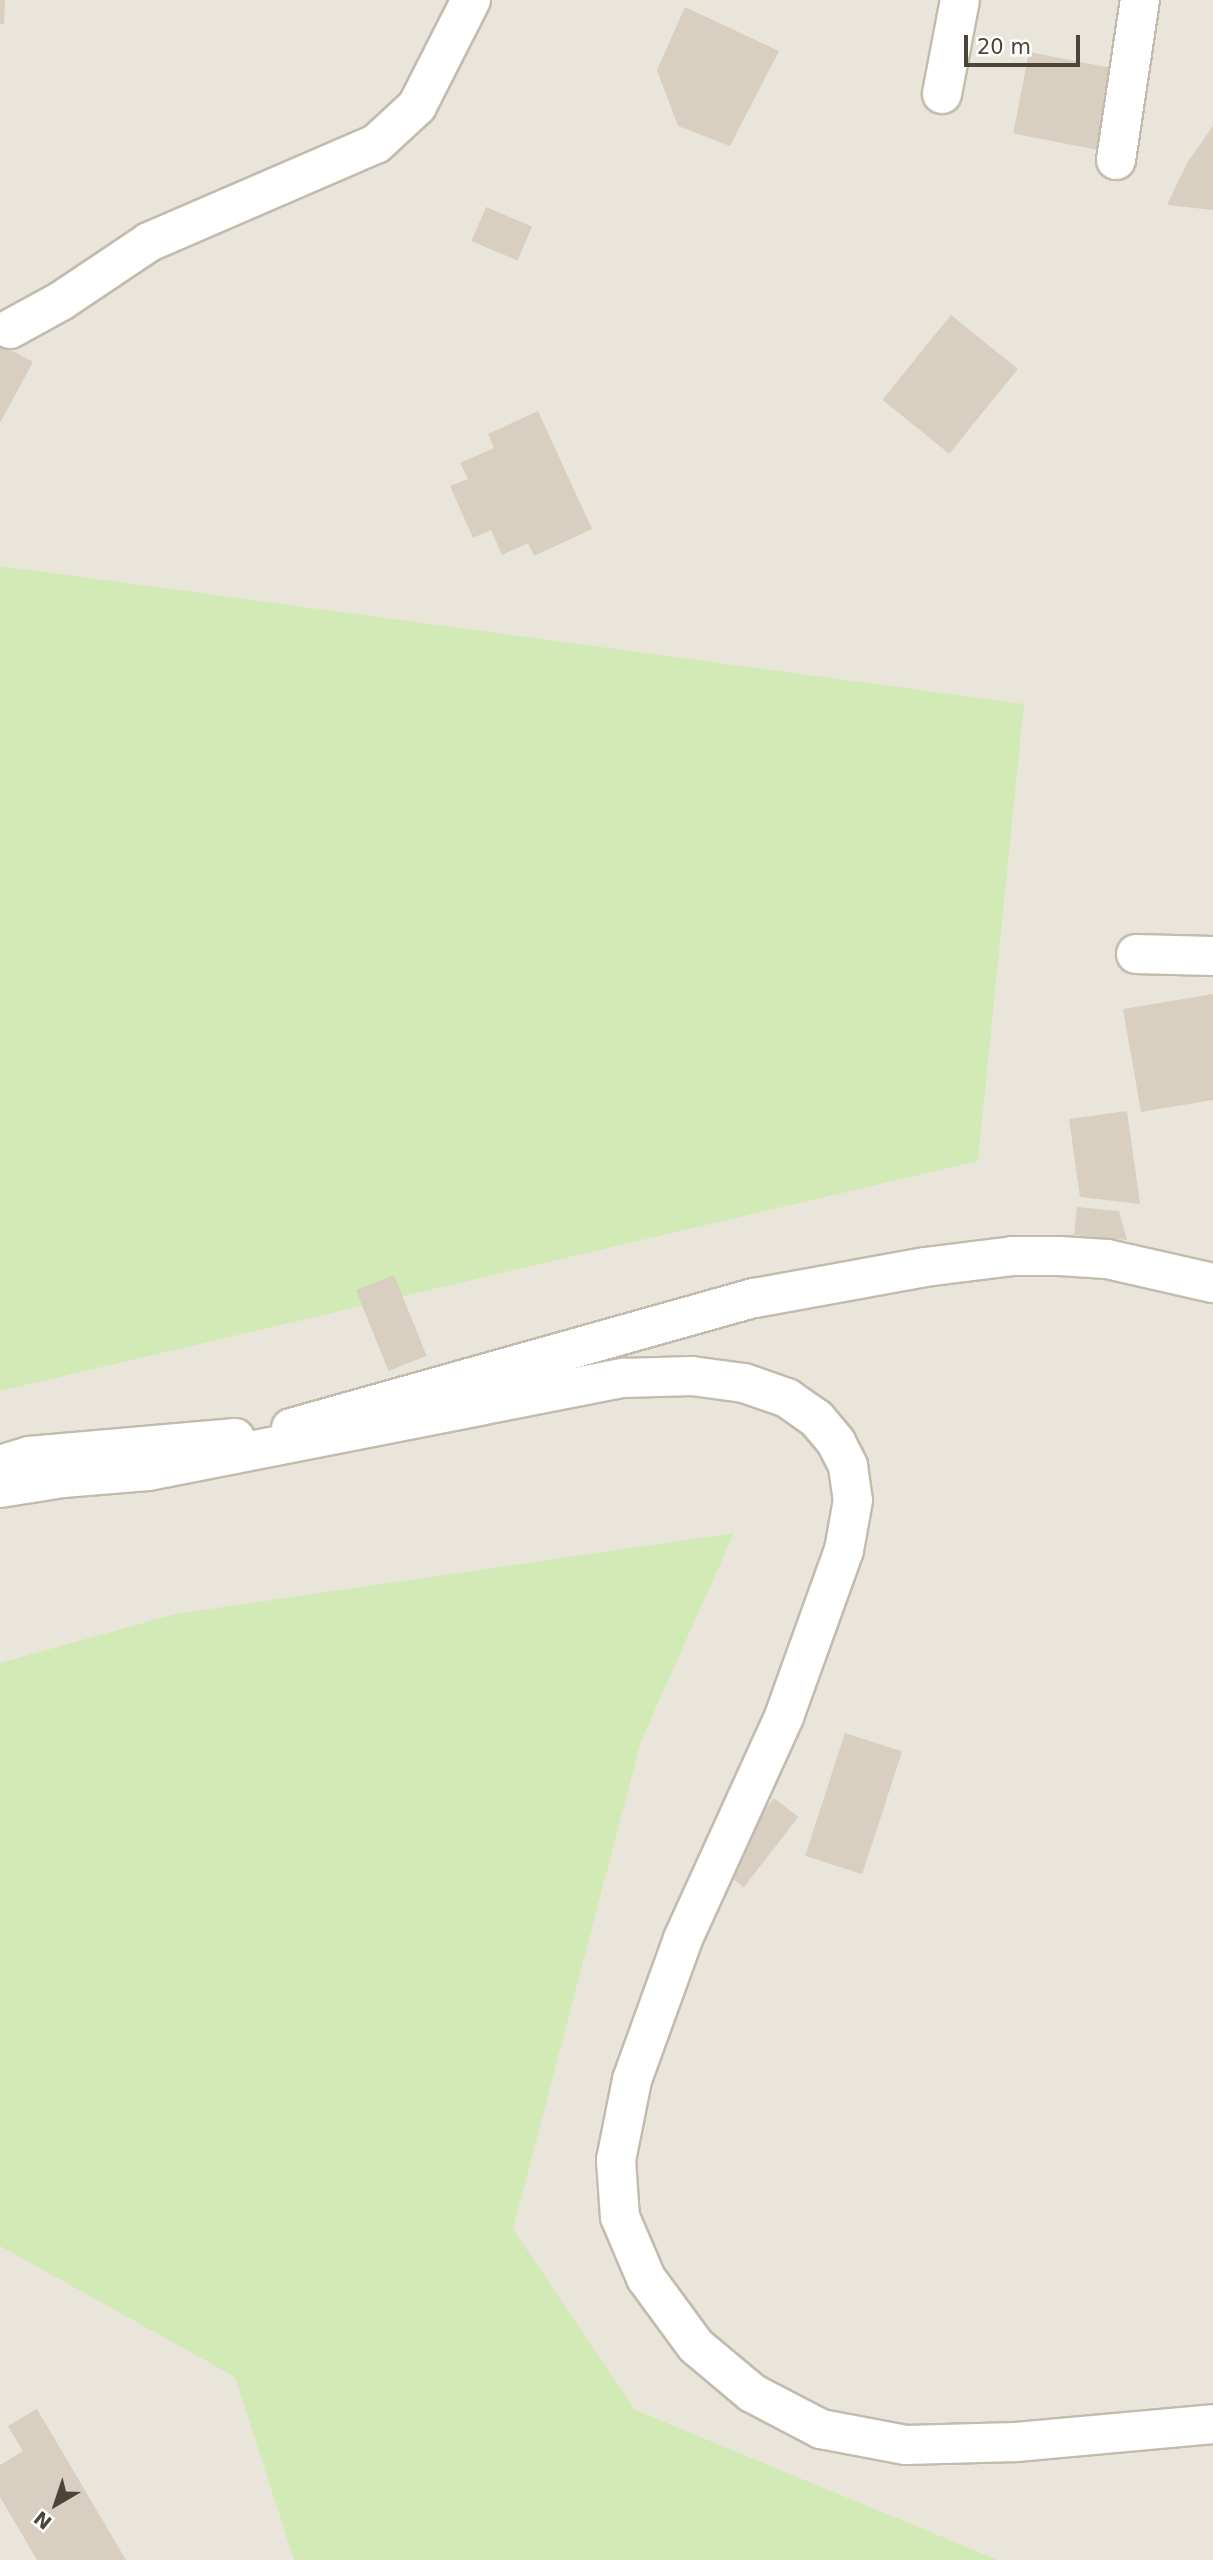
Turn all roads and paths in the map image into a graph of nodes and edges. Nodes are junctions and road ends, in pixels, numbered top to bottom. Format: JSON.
{"nodes":[{"id":1,"x":471,"y":0,"type":"edge"},
{"id":2,"x":960,"y":0,"type":"edge"},
{"id":3,"x":1140,"y":0,"type":"edge"},
{"id":4,"x":942,"y":94,"type":"dead end"},
{"id":5,"x":1116,"y":160,"type":"dead end"},
{"id":6,"x":10,"y":329,"type":"dead end"},
{"id":7,"x":1136,"y":954,"type":"dead end"},
{"id":8,"x":1213,"y":956,"type":"edge"},
{"id":9,"x":1213,"y":1283,"type":"edge"},
{"id":10,"x":0,"y":1465,"type":"edge"},
{"id":11,"x":0,"y":1488,"type":"edge"},
{"id":12,"x":1213,"y":2424,"type":"edge"}],
"edges":[{"from":1,"to":6,"type":"street"},
{"from":2,"to":4,"type":"street"},
{"from":3,"to":5,"type":"street"},
{"from":7,"to":8,"type":"street"},
{"from":9,"to":10,"type":"street"},
{"from":11,"to":12,"type":"street"}]}
